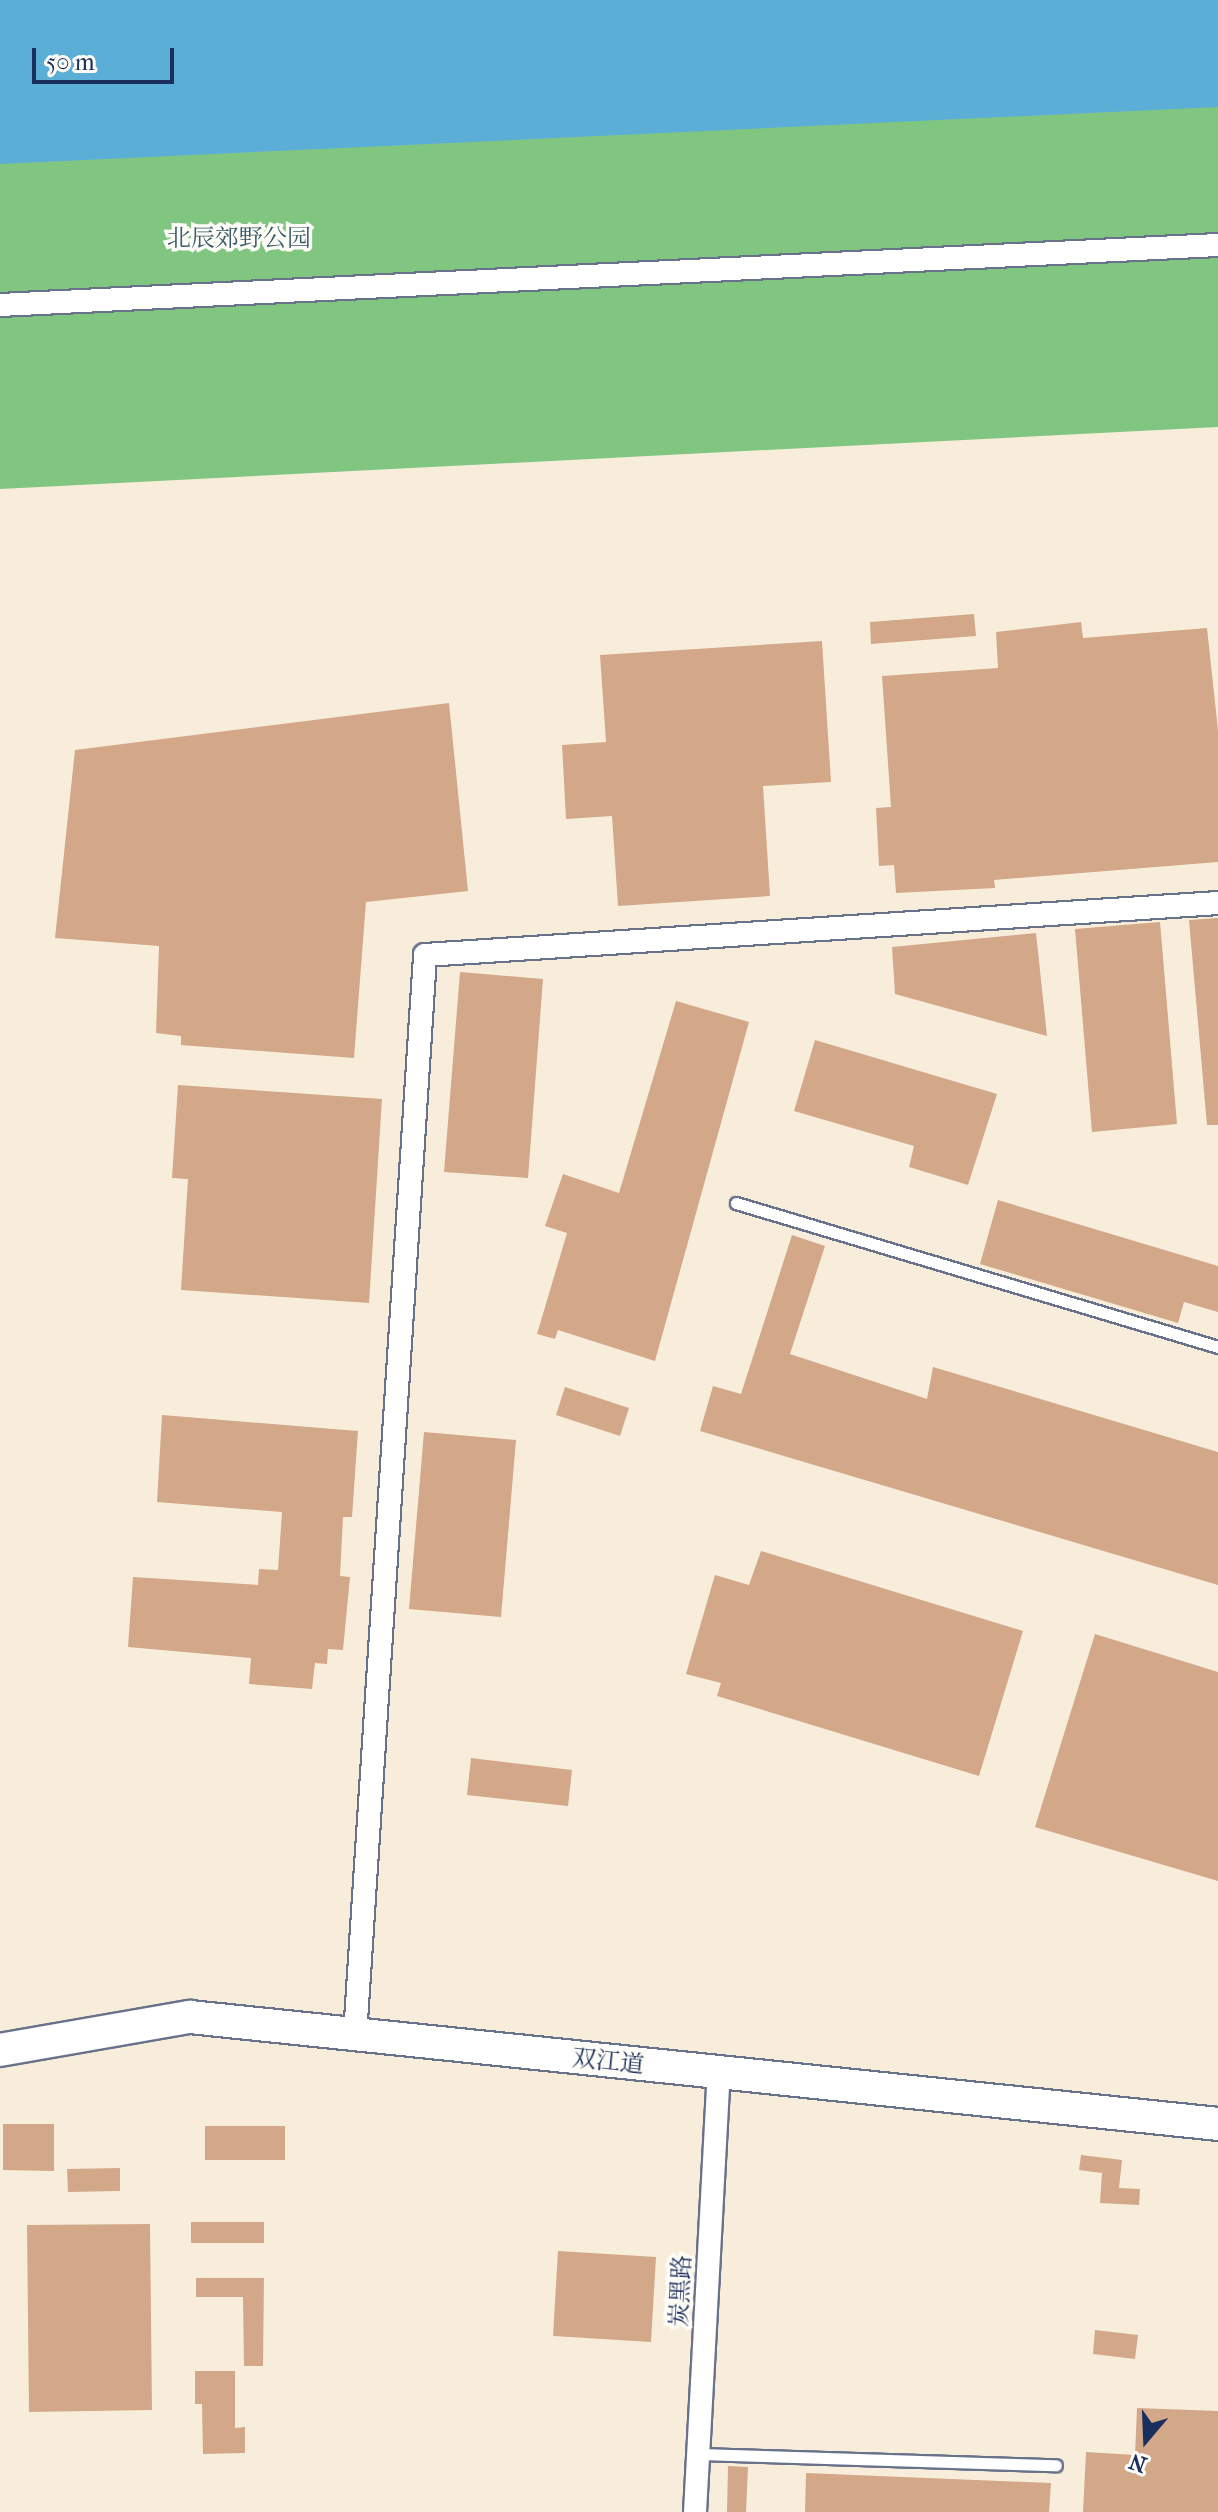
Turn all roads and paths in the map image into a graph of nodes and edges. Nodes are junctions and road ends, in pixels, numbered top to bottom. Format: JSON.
{"nodes":[{"id":1,"x":1218,"y":245,"type":"edge"},
{"id":2,"x":0,"y":305,"type":"edge"},
{"id":3,"x":1218,"y":903,"type":"edge"},
{"id":4,"x":736,"y":1203,"type":"dead end"},
{"id":5,"x":1218,"y":1347,"type":"edge"},
{"id":6,"x":355,"y":2036,"type":"junction"},
{"id":7,"x":0,"y":2050,"type":"edge"},
{"id":8,"x":719,"y":2073,"type":"junction"},
{"id":9,"x":1218,"y":2124,"type":"edge"},
{"id":10,"x":698,"y":2454,"type":"junction"},
{"id":11,"x":1056,"y":2465,"type":"dead end"},
{"id":12,"x":695,"y":2512,"type":"edge"}],
"edges":[{"from":1,"to":2,"type":"street"},
{"from":3,"to":6,"type":"street"},
{"from":4,"to":5,"type":"lane"},
{"from":6,"to":7,"type":"main road","name":"双江道"},
{"from":6,"to":8,"type":"main road","name":"双江道"},
{"from":8,"to":9,"type":"main road","name":"双江道"},
{"from":8,"to":10,"type":"street","name":"炭黑路"},
{"from":10,"to":11,"type":"lane"},
{"from":10,"to":12,"type":"street","name":"炭黑路"}]}
